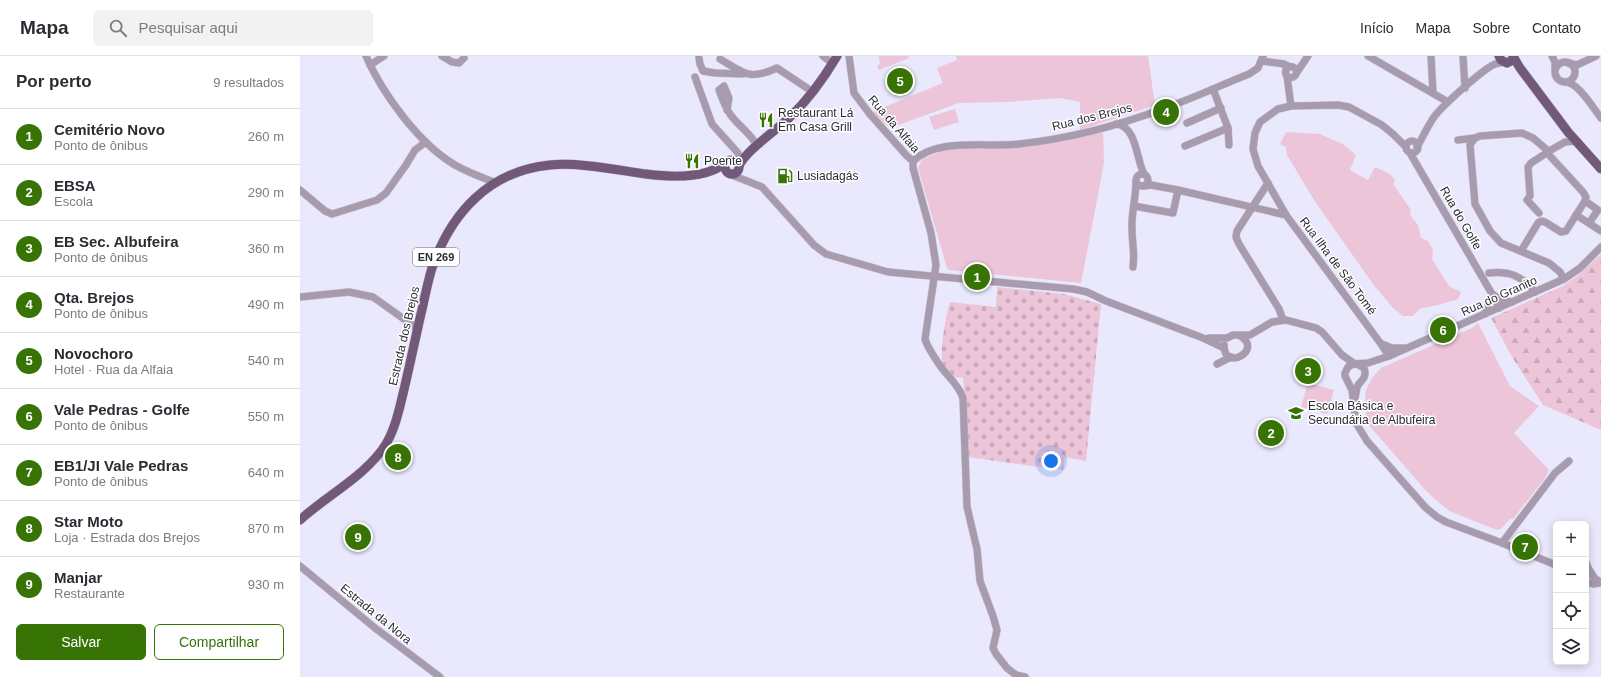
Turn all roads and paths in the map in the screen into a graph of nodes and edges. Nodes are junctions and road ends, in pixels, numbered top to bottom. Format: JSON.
{"nodes":[{"id":1,"x":366,"y":56,"type":"edge"},
{"id":2,"x":384,"y":56,"type":"edge"},
{"id":3,"x":442,"y":56,"type":"edge"},
{"id":4,"x":823,"y":56,"type":"edge"},
{"id":5,"x":849,"y":56,"type":"edge"},
{"id":6,"x":1315,"y":56,"type":"edge"},
{"id":7,"x":1368,"y":56,"type":"edge"},
{"id":8,"x":1431,"y":56,"type":"edge"},
{"id":9,"x":1463,"y":56,"type":"edge"},
{"id":10,"x":1596,"y":56,"type":"edge"},
{"id":11,"x":1552,"y":57,"type":"edge"},
{"id":12,"x":464,"y":58,"type":"dead end"},
{"id":13,"x":699,"y":58,"type":"dead end"},
{"id":14,"x":720,"y":59,"type":"dead end"},
{"id":15,"x":837,"y":59,"type":"edge"},
{"id":16,"x":1262,"y":59,"type":"edge"},
{"id":17,"x":1505,"y":59,"type":"edge"},
{"id":18,"x":1305,"y":60,"type":"edge"},
{"id":19,"x":1565,"y":62,"type":"junction"},
{"id":20,"x":1582,"y":63,"type":"junction"},
{"id":21,"x":370,"y":65,"type":"junction"},
{"id":22,"x":1555,"y":69,"type":"junction"},
{"id":23,"x":1290,"y":71,"type":"junction"},
{"id":24,"x":1574,"y":72,"type":"junction"},
{"id":25,"x":746,"y":74,"type":"junction"},
{"id":26,"x":695,"y":77,"type":"dead end"},
{"id":27,"x":1565,"y":82,"type":"junction"},
{"id":28,"x":1577,"y":86,"type":"junction"},
{"id":29,"x":1465,"y":88,"type":"junction"},
{"id":30,"x":1213,"y":89,"type":"junction"},
{"id":31,"x":813,"y":92,"type":"junction"},
{"id":32,"x":1433,"y":93,"type":"junction"},
{"id":33,"x":1448,"y":102,"type":"junction"},
{"id":34,"x":1291,"y":106,"type":"junction"},
{"id":35,"x":1221,"y":108,"type":"junction"},
{"id":36,"x":727,"y":110,"type":"dead end"},
{"id":37,"x":1141,"y":116,"type":"junction"},
{"id":38,"x":1601,"y":118,"type":"edge"},
{"id":39,"x":1127,"y":121,"type":"junction"},
{"id":40,"x":1187,"y":123,"type":"dead end"},
{"id":41,"x":1114,"y":124,"type":"junction"},
{"id":42,"x":1228,"y":128,"type":"junction"},
{"id":43,"x":1130,"y":131,"type":"junction"},
{"id":44,"x":1568,"y":132,"type":"junction"},
{"id":45,"x":1475,"y":138,"type":"junction"},
{"id":46,"x":1458,"y":140,"type":"dead end"},
{"id":47,"x":1577,"y":141,"type":"junction"},
{"id":48,"x":426,"y":142,"type":"junction"},
{"id":49,"x":1565,"y":142,"type":"junction"},
{"id":50,"x":1229,"y":145,"type":"dead end"},
{"id":51,"x":1185,"y":146,"type":"dead end"},
{"id":52,"x":756,"y":147,"type":"junction"},
{"id":53,"x":1412,"y":147,"type":"junction"},
{"id":54,"x":1137,"y":152,"type":"junction"},
{"id":55,"x":1548,"y":152,"type":"junction"},
{"id":56,"x":913,"y":161,"type":"junction"},
{"id":57,"x":735,"y":168,"type":"junction"},
{"id":58,"x":1601,"y":169,"type":"edge"},
{"id":59,"x":1146,"y":176,"type":"junction"},
{"id":60,"x":1136,"y":180,"type":"junction"},
{"id":61,"x":494,"y":182,"type":"junction"},
{"id":62,"x":1268,"y":183,"type":"junction"},
{"id":63,"x":1144,"y":186,"type":"junction"},
{"id":64,"x":1162,"y":187,"type":"junction"},
{"id":65,"x":300,"y":190,"type":"edge"},
{"id":66,"x":1178,"y":190,"type":"junction"},
{"id":67,"x":1585,"y":199,"type":"junction"},
{"id":68,"x":1134,"y":206,"type":"junction"},
{"id":69,"x":1252,"y":207,"type":"junction"},
{"id":70,"x":1539,"y":212,"type":"dead end"},
{"id":71,"x":1286,"y":215,"type":"junction"},
{"id":72,"x":1576,"y":215,"type":"junction"},
{"id":73,"x":1589,"y":223,"type":"junction"},
{"id":74,"x":1601,"y":231,"type":"edge"},
{"id":75,"x":1601,"y":247,"type":"edge"},
{"id":76,"x":1521,"y":251,"type":"junction"},
{"id":77,"x":1133,"y":267,"type":"dead end"},
{"id":78,"x":1489,"y":273,"type":"dead end"},
{"id":79,"x":934,"y":277,"type":"junction"},
{"id":80,"x":1564,"y":279,"type":"junction"},
{"id":81,"x":1535,"y":292,"type":"junction"},
{"id":82,"x":1492,"y":294,"type":"junction"},
{"id":83,"x":300,"y":297,"type":"edge"},
{"id":84,"x":1512,"y":302,"type":"junction"},
{"id":85,"x":1498,"y":308,"type":"junction"},
{"id":86,"x":1485,"y":314,"type":"junction"},
{"id":87,"x":1283,"y":320,"type":"junction"},
{"id":88,"x":418,"y":329,"type":"junction"},
{"id":89,"x":1260,"y":331,"type":"junction"},
{"id":90,"x":1240,"y":336,"type":"junction"},
{"id":91,"x":1203,"y":338,"type":"junction"},
{"id":92,"x":1228,"y":338,"type":"junction"},
{"id":93,"x":1382,"y":344,"type":"junction"},
{"id":94,"x":1407,"y":348,"type":"junction"},
{"id":95,"x":1224,"y":350,"type":"junction"},
{"id":96,"x":1246,"y":350,"type":"junction"},
{"id":97,"x":1342,"y":355,"type":"junction"},
{"id":98,"x":1389,"y":356,"type":"junction"},
{"id":99,"x":1231,"y":357,"type":"junction"},
{"id":100,"x":1377,"y":361,"type":"junction"},
{"id":101,"x":1356,"y":364,"type":"junction"},
{"id":102,"x":1346,"y":369,"type":"junction"},
{"id":103,"x":1364,"y":378,"type":"junction"},
{"id":104,"x":1349,"y":382,"type":"junction"},
{"id":105,"x":1354,"y":408,"type":"junction"},
{"id":106,"x":1569,"y":461,"type":"dead end"},
{"id":107,"x":301,"y":518,"type":"edge"},
{"id":108,"x":1502,"y":542,"type":"junction"},
{"id":109,"x":1553,"y":563,"type":"edge"},
{"id":110,"x":300,"y":566,"type":"edge"},
{"id":111,"x":1589,"y":570,"type":"edge"},
{"id":112,"x":1593,"y":581,"type":"edge"},
{"id":113,"x":440,"y":677,"type":"edge"},
{"id":114,"x":1025,"y":677,"type":"edge"}],
"edges":[{"from":1,"to":21,"type":"street"},
{"from":2,"to":21,"type":"street"},
{"from":3,"to":12,"type":"street"},
{"from":4,"to":15,"type":"street"},
{"from":5,"to":15,"type":"street"},
{"from":5,"to":56,"type":"street","name":"Rua da Alfaia"},
{"from":6,"to":18,"type":"street"},
{"from":7,"to":32,"type":"street"},
{"from":8,"to":32,"type":"street"},
{"from":9,"to":29,"type":"street"},
{"from":10,"to":20,"type":"street"},
{"from":11,"to":19,"type":"street"},
{"from":11,"to":22,"type":"street"},
{"from":13,"to":25,"type":"street"},
{"from":14,"to":25,"type":"street"},
{"from":15,"to":31,"type":"main road","number":"EN 269"},
{"from":16,"to":23,"type":"street"},
{"from":16,"to":30,"type":"street","name":"Rua dos Brejos"},
{"from":17,"to":29,"type":"street"},
{"from":17,"to":44,"type":"main road"},
{"from":18,"to":23,"type":"street"},
{"from":19,"to":20,"type":"street"},
{"from":19,"to":22,"type":"street"},
{"from":19,"to":24,"type":"street"},
{"from":20,"to":24,"type":"street"},
{"from":21,"to":48,"type":"street"},
{"from":22,"to":27,"type":"street"},
{"from":23,"to":34,"type":"street"},
{"from":24,"to":27,"type":"street"},
{"from":24,"to":28,"type":"street"},
{"from":25,"to":31,"type":"street"},
{"from":26,"to":57,"type":"street"},
{"from":27,"to":28,"type":"street"},
{"from":28,"to":38,"type":"street"},
{"from":29,"to":33,"type":"street"},
{"from":30,"to":35,"type":"street"},
{"from":30,"to":37,"type":"street","name":"Rua dos Brejos"},
{"from":31,"to":52,"type":"main road","number":"EN 269"},
{"from":32,"to":33,"type":"street"},
{"from":33,"to":53,"type":"street"},
{"from":34,"to":53,"type":"street"},
{"from":34,"to":62,"type":"street"},
{"from":35,"to":40,"type":"street"},
{"from":35,"to":42,"type":"street"},
{"from":36,"to":52,"type":"street"},
{"from":37,"to":39,"type":"street","name":"Rua dos Brejos"},
{"from":37,"to":43,"type":"street"},
{"from":39,"to":41,"type":"street","name":"Rua dos Brejos"},
{"from":39,"to":43,"type":"street"},
{"from":41,"to":43,"type":"street"},
{"from":41,"to":56,"type":"street","name":"Rua dos Brejos"},
{"from":42,"to":50,"type":"street"},
{"from":42,"to":51,"type":"street"},
{"from":43,"to":54,"type":"street"},
{"from":44,"to":47,"type":"main road"},
{"from":44,"to":49,"type":"street"},
{"from":45,"to":46,"type":"street"},
{"from":45,"to":55,"type":"street"},
{"from":45,"to":76,"type":"street"},
{"from":47,"to":49,"type":"street"},
{"from":47,"to":58,"type":"main road"},
{"from":48,"to":61,"type":"street"},
{"from":48,"to":65,"type":"street"},
{"from":49,"to":55,"type":"street"},
{"from":52,"to":57,"type":"main road","number":"EN 269"},
{"from":53,"to":82,"type":"street","name":"Rua do Golfe"},
{"from":54,"to":59,"type":"street"},
{"from":54,"to":60,"type":"street"},
{"from":55,"to":67,"type":"street"},
{"from":55,"to":70,"type":"street"},
{"from":56,"to":79,"type":"street","name":"Rua da Alfaia"},
{"from":57,"to":61,"type":"main road","name":"Estrada dos Brejos","number":"EN 269"},
{"from":57,"to":79,"type":"street"},
{"from":59,"to":60,"type":"street"},
{"from":59,"to":63,"type":"street"},
{"from":59,"to":64,"type":"street","name":"Rua Ilha de São Tomé"},
{"from":60,"to":63,"type":"street","name":"Rua Ilha de São Tomé"},
{"from":60,"to":68,"type":"street"},
{"from":61,"to":88,"type":"main road","name":"Estrada dos Brejos","number":"EN 269"},
{"from":62,"to":69,"type":"street"},
{"from":62,"to":71,"type":"street"},
{"from":63,"to":64,"type":"street","name":"Rua Ilha de São Tomé"},
{"from":64,"to":66,"type":"street","name":"Rua Ilha de São Tomé"},
{"from":66,"to":68,"type":"street"},
{"from":66,"to":69,"type":"street","name":"Rua Ilha de São Tomé"},
{"from":67,"to":72,"type":"street"},
{"from":67,"to":73,"type":"street"},
{"from":68,"to":77,"type":"street"},
{"from":69,"to":71,"type":"street","name":"Rua Ilha de São Tomé"},
{"from":69,"to":87,"type":"street"},
{"from":71,"to":93,"type":"street","name":"Rua Ilha de São Tomé"},
{"from":72,"to":73,"type":"street"},
{"from":72,"to":76,"type":"street"},
{"from":73,"to":74,"type":"street"},
{"from":75,"to":80,"type":"street","name":"Rua do Granito"},
{"from":76,"to":80,"type":"street"},
{"from":78,"to":81,"type":"street"},
{"from":79,"to":91,"type":"street"},
{"from":79,"to":114,"type":"street","name":"Rua da Alfaia"},
{"from":80,"to":81,"type":"street","name":"Rua do Granito"},
{"from":81,"to":84,"type":"street","name":"Rua do Granito"},
{"from":82,"to":84,"type":"street"},
{"from":82,"to":85,"type":"street","name":"Rua do Golfe"},
{"from":82,"to":86,"type":"street"},
{"from":83,"to":88,"type":"street"},
{"from":84,"to":85,"type":"street","name":"Rua do Granito"},
{"from":85,"to":86,"type":"street","name":"Rua do Granito"},
{"from":86,"to":94,"type":"street","name":"Rua do Granito"},
{"from":87,"to":89,"type":"street"},
{"from":87,"to":97,"type":"street"},
{"from":88,"to":107,"type":"main road","name":"Estrada dos Brejos","number":"EN 269"},
{"from":89,"to":90,"type":"street"},
{"from":89,"to":96,"type":"street"},
{"from":90,"to":92,"type":"street"},
{"from":90,"to":96,"type":"street"},
{"from":91,"to":92,"type":"street"},
{"from":91,"to":95,"type":"street"},
{"from":92,"to":95,"type":"street"},
{"from":93,"to":94,"type":"street"},
{"from":93,"to":98,"type":"street","name":"Rua Ilha de São Tomé"},
{"from":93,"to":100,"type":"street"},
{"from":94,"to":98,"type":"street","name":"Rua do Granito"},
{"from":95,"to":99,"type":"street"},
{"from":95,"to":99,"type":"street"},
{"from":96,"to":99,"type":"street"},
{"from":97,"to":101,"type":"street"},
{"from":97,"to":102,"type":"street"},
{"from":98,"to":100,"type":"street","name":"Rua do Granito"},
{"from":100,"to":101,"type":"street","name":"Rua do Granito"},
{"from":100,"to":103,"type":"street","name":"Rua do Granito"},
{"from":101,"to":102,"type":"street"},
{"from":101,"to":103,"type":"street"},
{"from":102,"to":104,"type":"street"},
{"from":103,"to":104,"type":"street"},
{"from":103,"to":105,"type":"street"},
{"from":104,"to":105,"type":"street"},
{"from":105,"to":108,"type":"street"},
{"from":106,"to":108,"type":"street"},
{"from":108,"to":109,"type":"street"},
{"from":110,"to":113,"type":"street","name":"Estrada da Nora"},
{"from":111,"to":112,"type":"street"}]}
